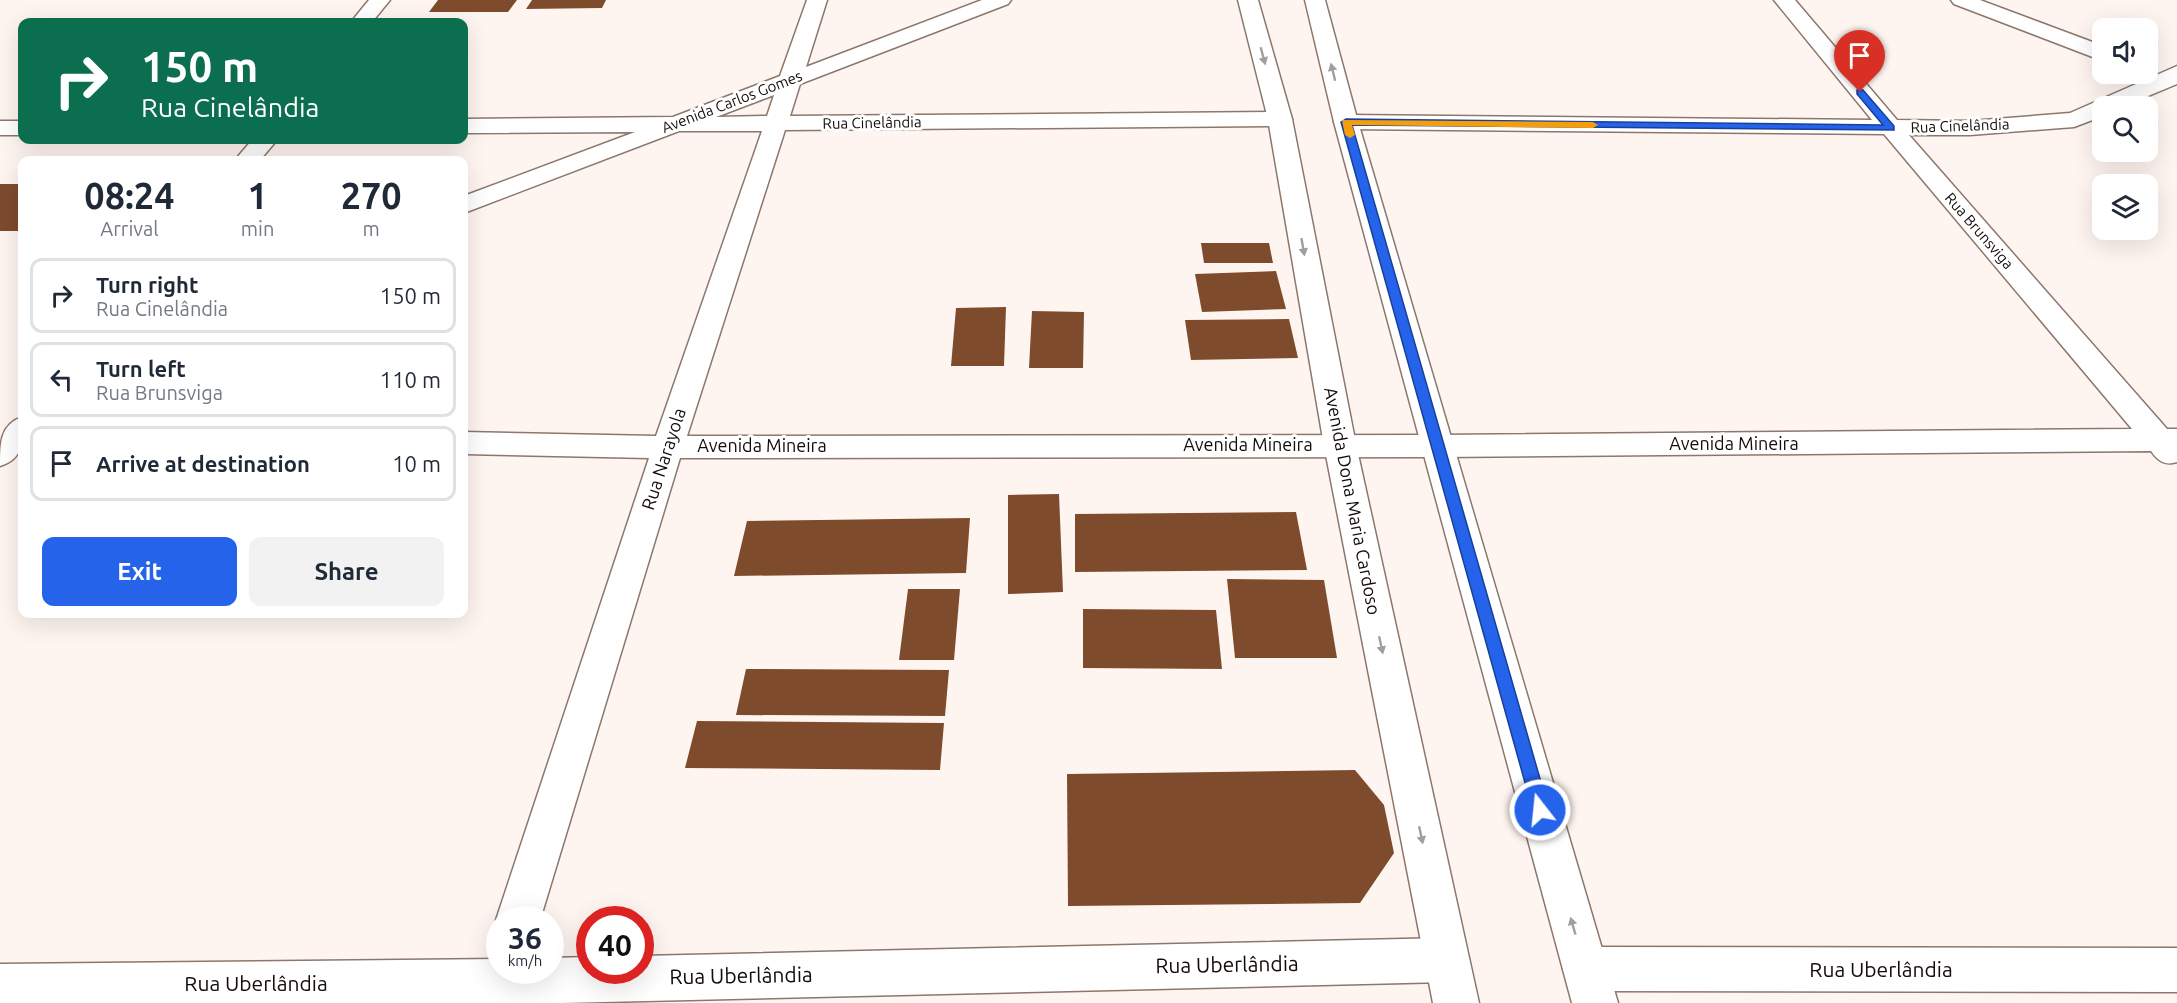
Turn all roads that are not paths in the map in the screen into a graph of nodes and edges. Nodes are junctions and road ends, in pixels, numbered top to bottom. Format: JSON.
{"nodes":[{"id":1,"x":380,"y":0,"type":"edge"},
{"id":2,"x":818,"y":0,"type":"edge"},
{"id":3,"x":1000,"y":0,"type":"edge"},
{"id":4,"x":1248,"y":0,"type":"edge"},
{"id":5,"x":1315,"y":0,"type":"edge"},
{"id":6,"x":1784,"y":0,"type":"edge"},
{"id":7,"x":1961,"y":0,"type":"edge"},
{"id":8,"x":364,"y":18,"type":"edge"},
{"id":9,"x":2092,"y":50,"type":"edge"},
{"id":10,"x":2158,"y":73,"type":"edge"},
{"id":11,"x":2175,"y":78,"type":"edge"},
{"id":12,"x":791,"y":80,"type":"junction"},
{"id":13,"x":2131,"y":96,"type":"edge"},
{"id":14,"x":2092,"y":112,"type":"edge"},
{"id":15,"x":1280,"y":119,"type":"junction"},
{"id":16,"x":1346,"y":122,"type":"junction"},
{"id":17,"x":776,"y":124,"type":"junction"},
{"id":18,"x":673,"y":125,"type":"junction"},
{"id":19,"x":468,"y":126,"type":"edge"},
{"id":20,"x":0,"y":128,"type":"edge"},
{"id":21,"x":18,"y":128,"type":"edge"},
{"id":22,"x":1891,"y":128,"type":"junction"},
{"id":23,"x":261,"y":144,"type":"edge"},
{"id":24,"x":251,"y":156,"type":"edge"},
{"id":25,"x":468,"y":203,"type":"edge"},
{"id":26,"x":468,"y":443,"type":"edge"},
{"id":27,"x":1340,"y":445,"type":"junction"},
{"id":28,"x":1438,"y":446,"type":"junction"},
{"id":29,"x":668,"y":447,"type":"junction"},
{"id":30,"x":2171,"y":447,"type":"edge"},
{"id":31,"x":522,"y":906,"type":"edge"},
{"id":32,"x":1447,"y":960,"type":"junction"},
{"id":33,"x":2177,"y":970,"type":"edge"},
{"id":34,"x":497,"y":985,"type":"edge"},
{"id":35,"x":1590,"y":986,"type":"edge"},
{"id":36,"x":0,"y":987,"type":"edge"},
{"id":37,"x":1456,"y":1003,"type":"edge"}],
"edges":[{"from":1,"to":8,"type":"street"},
{"from":2,"to":12,"type":"street","name":"Rua Narayola"},
{"from":3,"to":12,"type":"street","name":"Avenida Carlos Gomes"},
{"from":4,"to":15,"type":"street","name":"Avenida Dona Maria Cardoso","one_way":true},
{"from":16,"to":5,"type":"street","one_way":true},
{"from":6,"to":22,"type":"street","name":"Rua Brunsviga"},
{"from":7,"to":9,"type":"street"},
{"from":10,"to":11,"type":"street"},
{"from":11,"to":13,"type":"street","name":"Rua Cinelândia"},
{"from":12,"to":17,"type":"street","name":"Rua Narayola"},
{"from":12,"to":18,"type":"street","name":"Avenida Carlos Gomes"},
{"from":14,"to":22,"type":"street","name":"Rua Cinelândia"},
{"from":15,"to":17,"type":"street","name":"Rua Cinelândia"},
{"from":15,"to":27,"type":"street","name":"Avenida Dona Maria Cardoso","one_way":true},
{"from":16,"to":22,"type":"street","name":"Rua Cinelândia"},
{"from":16,"to":28,"type":"street"},
{"from":17,"to":18,"type":"street","name":"Rua Cinelândia"},
{"from":17,"to":29,"type":"street","name":"Rua Narayola"},
{"from":18,"to":19,"type":"street","name":"Rua Cinelândia"},
{"from":18,"to":25,"type":"street","name":"Avenida Carlos Gomes"},
{"from":20,"to":21,"type":"street"},
{"from":22,"to":30,"type":"street","name":"Rua Brunsviga"},
{"from":23,"to":24,"type":"street"},
{"from":26,"to":29,"type":"street","name":"Avenida Mineira"},
{"from":27,"to":28,"type":"street","name":"Avenida Mineira"},
{"from":27,"to":29,"type":"street","name":"Avenida Mineira"},
{"from":27,"to":32,"type":"street","name":"Avenida Dona Maria Cardoso","one_way":true},
{"from":28,"to":30,"type":"street","name":"Avenida Mineira"},
{"from":35,"to":28,"type":"street","one_way":true},
{"from":29,"to":31,"type":"street","name":"Rua Narayola"},
{"from":32,"to":34,"type":"street","name":"Rua Uberlândia"},
{"from":32,"to":37,"type":"street","name":"Avenida Dona Maria Cardoso"},
{"from":33,"to":35,"type":"street","name":"Rua Uberlândia"},
{"from":34,"to":36,"type":"street","name":"Rua Uberlândia"}]}
